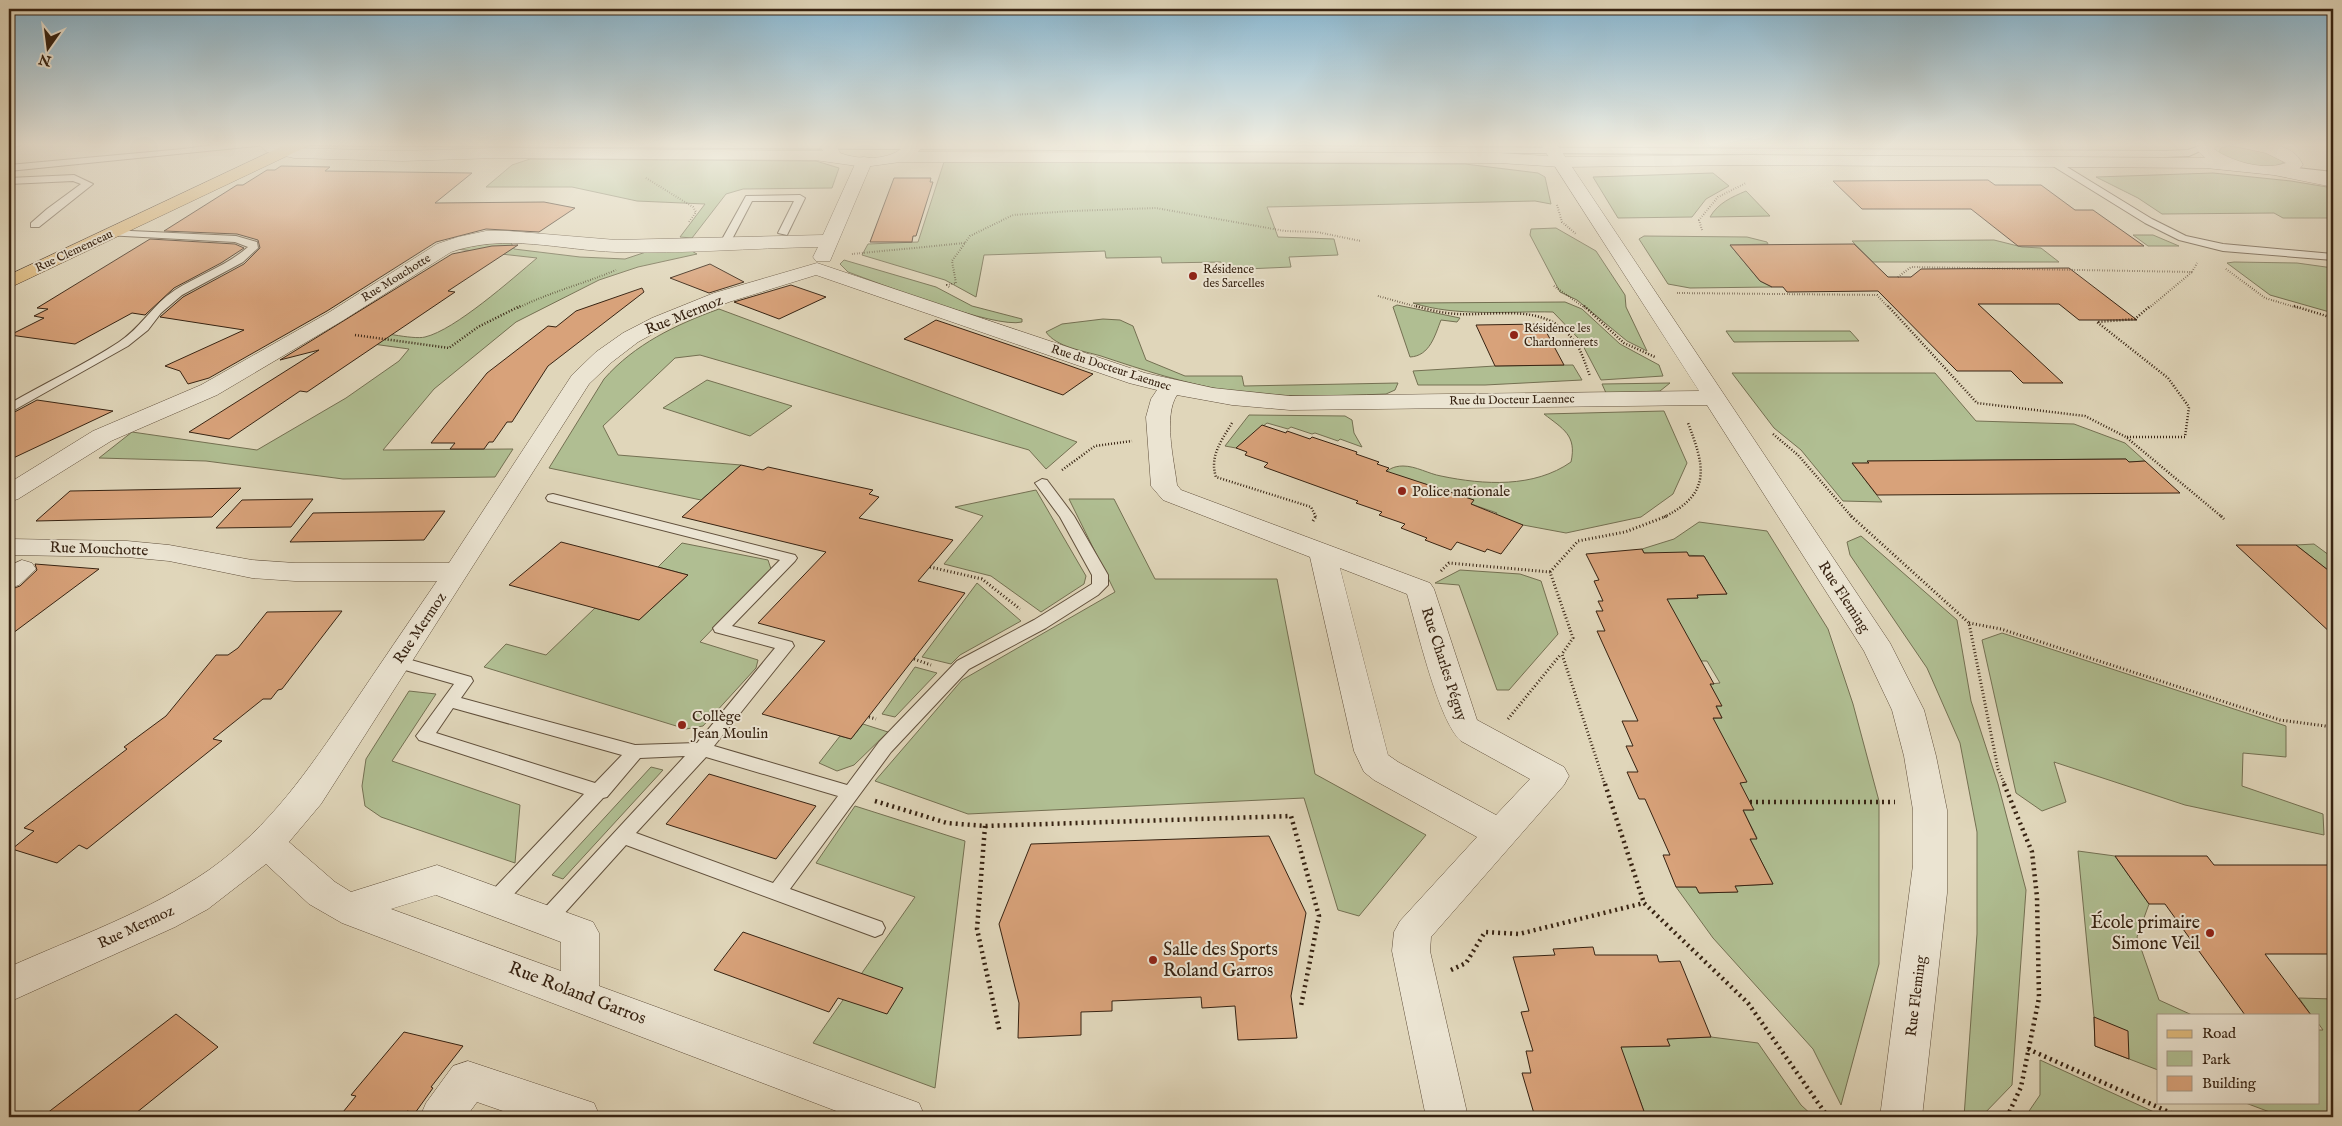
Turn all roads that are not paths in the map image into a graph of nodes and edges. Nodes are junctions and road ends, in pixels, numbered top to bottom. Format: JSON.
{"nodes":[{"id":1,"x":73,"y":196,"type":"edge"},
{"id":2,"x":163,"y":196,"type":"edge"},
{"id":3,"x":849,"y":196,"type":"edge"},
{"id":4,"x":1582,"y":196,"type":"edge"},
{"id":5,"x":2102,"y":196,"type":"edge"},
{"id":6,"x":105,"y":223,"type":"junction"},
{"id":7,"x":34,"y":225,"type":"dead end"},
{"id":8,"x":783,"y":233,"type":"dead end"},
{"id":9,"x":829,"y":241,"type":"junction"},
{"id":10,"x":725,"y":243,"type":"junction"},
{"id":11,"x":2333,"y":257,"type":"edge"},
{"id":12,"x":817,"y":269,"type":"junction"},
{"id":13,"x":9,"y":282,"type":"edge"},
{"id":14,"x":1170,"y":387,"type":"junction"},
{"id":15,"x":1714,"y":398,"type":"junction"},
{"id":16,"x":9,"y":409,"type":"edge"},
{"id":17,"x":1042,"y":483,"type":"road end"},
{"id":18,"x":9,"y":494,"type":"edge"},
{"id":19,"x":553,"y":498,"type":"dead end"},
{"id":20,"x":1310,"y":546,"type":"junction"},
{"id":21,"x":13,"y":565,"type":"edge"},
{"id":22,"x":458,"y":572,"type":"junction"},
{"id":23,"x":398,"y":662,"type":"junction"},
{"id":24,"x":449,"y":701,"type":"junction"},
{"id":25,"x":702,"y":749,"type":"junction"},
{"id":26,"x":635,"y":752,"type":"junction"},
{"id":27,"x":600,"y":792,"type":"junction"},
{"id":28,"x":851,"y":793,"type":"junction"},
{"id":29,"x":1501,"y":834,"type":"junction"},
{"id":30,"x":622,"y":836,"type":"junction"},
{"id":31,"x":267,"y":843,"type":"junction"},
{"id":32,"x":776,"y":892,"type":"junction"},
{"id":33,"x":495,"y":901,"type":"junction"},
{"id":34,"x":347,"y":908,"type":"junction"},
{"id":35,"x":546,"y":920,"type":"junction"},
{"id":36,"x":875,"y":928,"type":"dead end"},
{"id":37,"x":9,"y":985,"type":"edge"},
{"id":38,"x":580,"y":996,"type":"junction"},
{"id":39,"x":565,"y":1115,"type":"edge"},
{"id":40,"x":441,"y":1117,"type":"edge"},
{"id":41,"x":904,"y":1117,"type":"edge"},
{"id":42,"x":1448,"y":1117,"type":"edge"},
{"id":43,"x":1901,"y":1117,"type":"edge"}],
"edges":[{"from":1,"to":7,"type":"lane"},
{"from":2,"to":6,"type":"main road","name":"Rue Clemenceau"},
{"from":3,"to":9,"type":"street"},
{"from":4,"to":15,"type":"street","name":"Rue Fleming"},
{"from":5,"to":11,"type":"lane"},
{"from":6,"to":13,"type":"main road","name":"Rue Clemenceau"},
{"from":6,"to":16,"type":"lane"},
{"from":8,"to":10,"type":"lane"},
{"from":9,"to":10,"type":"street","name":"Rue Mouchotte"},
{"from":9,"to":12,"type":"street"},
{"from":10,"to":18,"type":"street","name":"Rue Mouchotte"},
{"from":12,"to":14,"type":"street","name":"Rue du Docteur Laennec"},
{"from":12,"to":22,"type":"street","name":"Rue Mermoz"},
{"from":14,"to":15,"type":"street","name":"Rue du Docteur Laennec"},
{"from":14,"to":20,"type":"street","name":"Rue Charles Péguy"},
{"from":15,"to":43,"type":"street","name":"Rue Fleming"},
{"from":17,"to":28,"type":"lane"},
{"from":19,"to":25,"type":"lane"},
{"from":20,"to":29,"type":"street"},
{"from":20,"to":29,"type":"street","name":"Rue Charles Péguy"},
{"from":21,"to":22,"type":"street","name":"Rue Mouchotte"},
{"from":22,"to":23,"type":"street","name":"Rue Mermoz"},
{"from":23,"to":24,"type":"lane"},
{"from":23,"to":31,"type":"street","name":"Rue Mermoz"},
{"from":24,"to":26,"type":"lane"},
{"from":24,"to":27,"type":"lane"},
{"from":25,"to":26,"type":"lane"},
{"from":25,"to":28,"type":"lane"},
{"from":25,"to":30,"type":"lane"},
{"from":26,"to":27,"type":"lane"},
{"from":27,"to":33,"type":"lane"},
{"from":28,"to":32,"type":"lane"},
{"from":29,"to":42,"type":"street","name":"Rue Charles Péguy"},
{"from":30,"to":32,"type":"lane"},
{"from":30,"to":35,"type":"lane"},
{"from":31,"to":34,"type":"street","name":"Rue Roland Garros"},
{"from":31,"to":37,"type":"street","name":"Rue Mermoz"},
{"from":32,"to":36,"type":"lane"},
{"from":33,"to":34,"type":"street"},
{"from":33,"to":35,"type":"street"},
{"from":34,"to":38,"type":"street","name":"Rue Roland Garros"},
{"from":35,"to":38,"type":"street"},
{"from":38,"to":41,"type":"street","name":"Rue Roland Garros"},
{"from":39,"to":40,"type":"street"}]}
